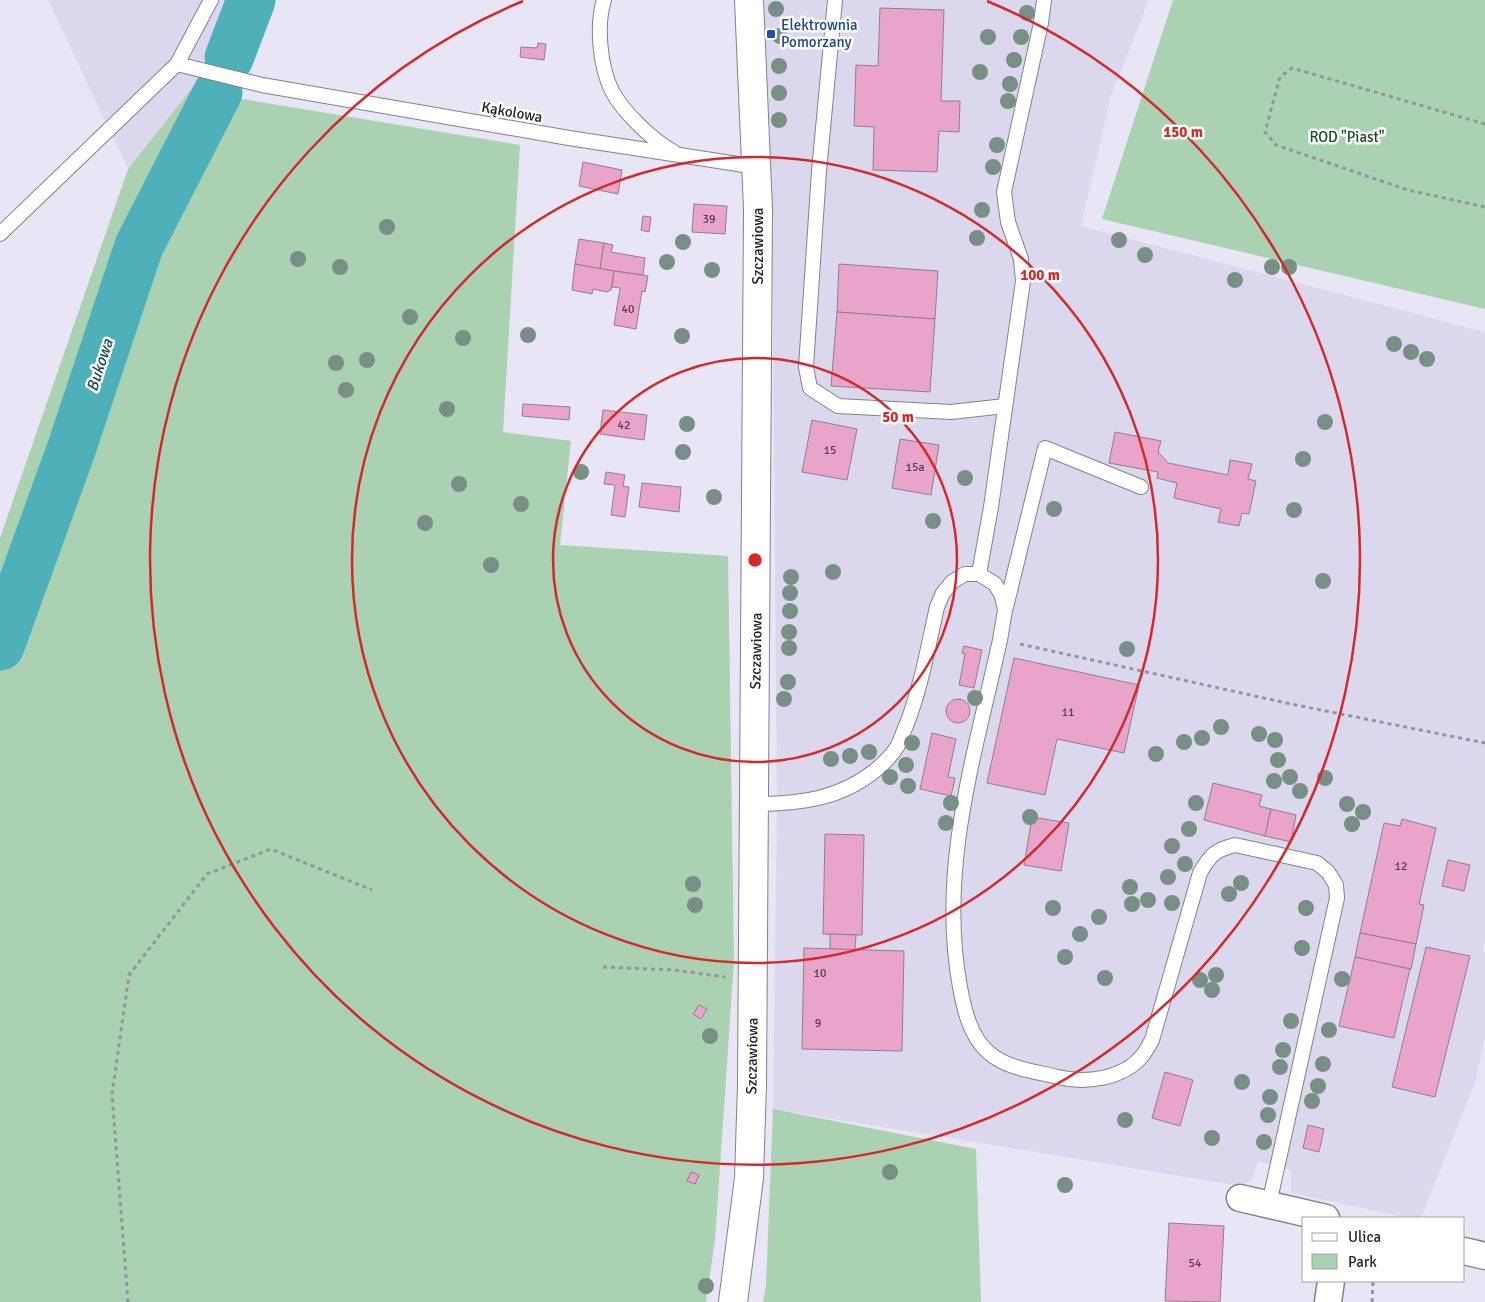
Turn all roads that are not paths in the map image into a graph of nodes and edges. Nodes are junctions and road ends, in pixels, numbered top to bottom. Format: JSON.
{"nodes":[{"id":1,"x":211,"y":0,"type":"edge"},
{"id":2,"x":604,"y":0,"type":"edge"},
{"id":3,"x":750,"y":0,"type":"edge"},
{"id":4,"x":835,"y":0,"type":"edge"},
{"id":5,"x":1044,"y":0,"type":"edge"},
{"id":6,"x":177,"y":64,"type":"junction"},
{"id":7,"x":679,"y":155,"type":"junction"},
{"id":8,"x":757,"y":167,"type":"junction"},
{"id":9,"x":0,"y":234,"type":"edge"},
{"id":10,"x":1005,"y":406,"type":"junction"},
{"id":11,"x":1141,"y":487,"type":"dead end"},
{"id":12,"x":979,"y":574,"type":"junction"},
{"id":13,"x":1005,"y":610,"type":"junction"},
{"id":14,"x":755,"y":804,"type":"junction"},
{"id":15,"x":1240,"y":1198,"type":"dead end"},
{"id":16,"x":1269,"y":1204,"type":"junction"},
{"id":17,"x":1322,"y":1217,"type":"edge"},
{"id":18,"x":1465,"y":1251,"type":"edge"},
{"id":19,"x":1485,"y":1256,"type":"edge"},
{"id":20,"x":1332,"y":1282,"type":"edge"},
{"id":21,"x":733,"y":1302,"type":"edge"},
{"id":22,"x":1328,"y":1302,"type":"edge"}],
"edges":[{"from":1,"to":6,"type":"lane"},
{"from":2,"to":7,"type":"lane"},
{"from":3,"to":8,"type":"street","name":"Szczawiowa"},
{"from":4,"to":10,"type":"lane"},
{"from":5,"to":10,"type":"lane"},
{"from":6,"to":7,"type":"lane","name":"Kąkolowa"},
{"from":6,"to":9,"type":"lane"},
{"from":7,"to":8,"type":"lane","name":"Kąkolowa"},
{"from":8,"to":14,"type":"street","name":"Szczawiowa"},
{"from":10,"to":12,"type":"lane"},
{"from":11,"to":13,"type":"lane"},
{"from":12,"to":13,"type":"lane"},
{"from":12,"to":14,"type":"lane"},
{"from":13,"to":16,"type":"lane"},
{"from":14,"to":21,"type":"street","name":"Szczawiowa"},
{"from":15,"to":16,"type":"street"},
{"from":16,"to":17,"type":"street"},
{"from":18,"to":19,"type":"street"},
{"from":20,"to":22,"type":"street"}]}
